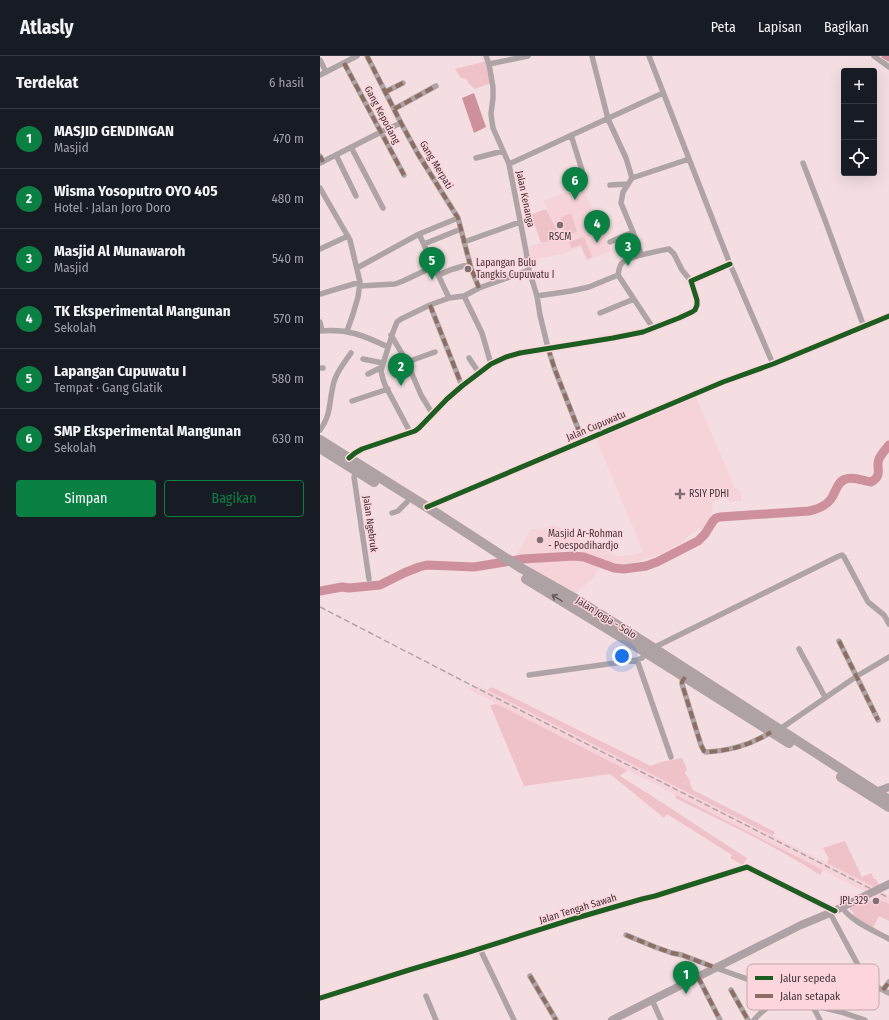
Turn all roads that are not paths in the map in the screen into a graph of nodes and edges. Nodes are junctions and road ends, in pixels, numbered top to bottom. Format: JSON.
{"nodes":[{"id":1,"x":356,"y":56,"type":"edge"},
{"id":2,"x":367,"y":56,"type":"edge"},
{"id":3,"x":486,"y":56,"type":"edge"},
{"id":4,"x":528,"y":56,"type":"edge"},
{"id":5,"x":592,"y":56,"type":"edge"},
{"id":6,"x":649,"y":56,"type":"edge"},
{"id":7,"x":874,"y":56,"type":"edge"},
{"id":8,"x":501,"y":59,"type":"edge"},
{"id":9,"x":320,"y":60,"type":"edge"},
{"id":10,"x":344,"y":63,"type":"junction"},
{"id":11,"x":489,"y":64,"type":"junction"},
{"id":12,"x":889,"y":67,"type":"edge"},
{"id":13,"x":326,"y":72,"type":"junction"},
{"id":14,"x":320,"y":76,"type":"edge"},
{"id":15,"x":403,"y":83,"type":"dead end"},
{"id":16,"x":436,"y":86,"type":"dead end"},
{"id":17,"x":386,"y":92,"type":"junction"},
{"id":18,"x":663,"y":93,"type":"junction"},
{"id":19,"x":394,"y":109,"type":"junction"},
{"id":20,"x":608,"y":119,"type":"junction"},
{"id":21,"x":401,"y":123,"type":"junction"},
{"id":22,"x":381,"y":132,"type":"junction"},
{"id":23,"x":571,"y":135,"type":"junction"},
{"id":24,"x":351,"y":147,"type":"junction"},
{"id":25,"x":503,"y":151,"type":"junction"},
{"id":26,"x":336,"y":155,"type":"junction"},
{"id":27,"x":476,"y":158,"type":"dead end"},
{"id":28,"x":689,"y":159,"type":"junction"},
{"id":29,"x":321,"y":160,"type":"edge"},
{"id":30,"x":803,"y":163,"type":"dead end"},
{"id":31,"x":508,"y":164,"type":"junction"},
{"id":32,"x":582,"y":170,"type":"dead end"},
{"id":33,"x":404,"y":175,"type":"dead end"},
{"id":34,"x":632,"y":178,"type":"junction"},
{"id":35,"x":628,"y":184,"type":"junction"},
{"id":36,"x":610,"y":185,"type":"dead end"},
{"id":37,"x":320,"y":188,"type":"edge"},
{"id":38,"x":356,"y":196,"type":"dead end"},
{"id":39,"x":383,"y":208,"type":"dead end"},
{"id":40,"x":458,"y":218,"type":"junction"},
{"id":41,"x":520,"y":222,"type":"junction"},
{"id":42,"x":461,"y":229,"type":"junction"},
{"id":43,"x":633,"y":232,"type":"junction"},
{"id":44,"x":419,"y":234,"type":"junction"},
{"id":45,"x":348,"y":236,"type":"junction"},
{"id":46,"x":464,"y":242,"type":"junction"},
{"id":47,"x":610,"y":242,"type":"dead end"},
{"id":48,"x":424,"y":244,"type":"junction"},
{"id":49,"x":320,"y":249,"type":"edge"},
{"id":50,"x":641,"y":254,"type":"junction"},
{"id":51,"x":470,"y":264,"type":"junction"},
{"id":52,"x":730,"y":264,"type":"junction"},
{"id":53,"x":435,"y":266,"type":"junction"},
{"id":54,"x":357,"y":268,"type":"junction"},
{"id":55,"x":529,"y":270,"type":"junction"},
{"id":56,"x":439,"y":275,"type":"junction"},
{"id":57,"x":618,"y":275,"type":"junction"},
{"id":58,"x":691,"y":281,"type":"junction"},
{"id":59,"x":360,"y":284,"type":"junction"},
{"id":60,"x":320,"y":286,"type":"edge"},
{"id":61,"x":479,"y":288,"type":"junction"},
{"id":62,"x":321,"y":294,"type":"edge"},
{"id":63,"x":464,"y":296,"type":"junction"},
{"id":64,"x":537,"y":296,"type":"junction"},
{"id":65,"x":449,"y":298,"type":"junction"},
{"id":66,"x":634,"y":299,"type":"junction"},
{"id":67,"x":430,"y":305,"type":"junction"},
{"id":68,"x":600,"y":312,"type":"dead end"},
{"id":69,"x":889,"y":316,"type":"edge"},
{"id":70,"x":320,"y":322,"type":"edge"},
{"id":71,"x":864,"y":327,"type":"junction"},
{"id":72,"x":653,"y":328,"type":"junction"},
{"id":73,"x":321,"y":331,"type":"edge"},
{"id":74,"x":347,"y":331,"type":"junction"},
{"id":75,"x":391,"y":335,"type":"junction"},
{"id":76,"x":388,"y":347,"type":"junction"},
{"id":77,"x":548,"y":348,"type":"junction"},
{"id":78,"x":808,"y":349,"type":"tunnel mouth"},
{"id":79,"x":436,"y":352,"type":"dead end"},
{"id":80,"x":351,"y":353,"type":"dead end"},
{"id":81,"x":790,"y":356,"type":"tunnel mouth"},
{"id":82,"x":469,"y":358,"type":"dead end"},
{"id":83,"x":363,"y":359,"type":"dead end"},
{"id":84,"x":407,"y":362,"type":"junction"},
{"id":85,"x":491,"y":364,"type":"junction"},
{"id":86,"x":773,"y":364,"type":"junction"},
{"id":87,"x":383,"y":365,"type":"junction"},
{"id":88,"x":479,"y":373,"type":"junction"},
{"id":89,"x":368,"y":374,"type":"dead end"},
{"id":90,"x":462,"y":386,"type":"junction"},
{"id":91,"x":388,"y":389,"type":"junction"},
{"id":92,"x":352,"y":401,"type":"dead end"},
{"id":93,"x":432,"y":414,"type":"junction"},
{"id":94,"x":320,"y":430,"type":"edge"},
{"id":95,"x":410,"y":432,"type":"junction"},
{"id":96,"x":320,"y":440,"type":"edge"},
{"id":97,"x":583,"y":441,"type":"junction"},
{"id":98,"x":320,"y":448,"type":"edge"},
{"id":99,"x":349,"y":458,"type":"junction"},
{"id":100,"x":356,"y":471,"type":"junction"},
{"id":101,"x":390,"y":488,"type":"junction"},
{"id":102,"x":407,"y":502,"type":"junction"},
{"id":103,"x":427,"y":507,"type":"junction"},
{"id":104,"x":392,"y":513,"type":"dead end"},
{"id":105,"x":498,"y":557,"type":"junction"},
{"id":106,"x":369,"y":579,"type":"dead end"},
{"id":107,"x":889,"y":624,"type":"edge"},
{"id":108,"x":839,"y":641,"type":"dead end"},
{"id":109,"x":799,"y":649,"type":"dead end"},
{"id":110,"x":650,"y":650,"type":"junction"},
{"id":111,"x":889,"y":657,"type":"edge"},
{"id":112,"x":637,"y":660,"type":"junction"},
{"id":113,"x":529,"y":675,"type":"dead end"},
{"id":114,"x":857,"y":676,"type":"junction"},
{"id":115,"x":685,"y":677,"type":"junction"},
{"id":116,"x":826,"y":697,"type":"junction"},
{"id":117,"x":878,"y":720,"type":"dead end"},
{"id":118,"x":776,"y":731,"type":"junction"},
{"id":119,"x":671,"y":757,"type":"dead end"},
{"id":120,"x":889,"y":787,"type":"edge"},
{"id":121,"x":875,"y":794,"type":"junction"},
{"id":122,"x":889,"y":800,"type":"edge"},
{"id":123,"x":889,"y":808,"type":"edge"},
{"id":124,"x":889,"y":884,"type":"edge"},
{"id":125,"x":836,"y":910,"type":"junction"},
{"id":126,"x":626,"y":935,"type":"dead end"},
{"id":127,"x":889,"y":939,"type":"edge"},
{"id":128,"x":480,"y":949,"type":"junction"},
{"id":129,"x":858,"y":964,"type":"edge"},
{"id":130,"x":716,"y":968,"type":"junction"},
{"id":131,"x":530,"y":976,"type":"dead end"},
{"id":132,"x":698,"y":977,"type":"junction"},
{"id":133,"x":747,"y":979,"type":"edge"},
{"id":134,"x":889,"y":982,"type":"edge"},
{"id":135,"x":879,"y":988,"type":"edge"},
{"id":136,"x":731,"y":990,"type":"dead end"},
{"id":137,"x":883,"y":990,"type":"junction"},
{"id":138,"x":889,"y":993,"type":"edge"},
{"id":139,"x":426,"y":996,"type":"dead end"},
{"id":140,"x":320,"y":998,"type":"edge"},
{"id":141,"x":652,"y":1000,"type":"junction"},
{"id":142,"x":764,"y":1010,"type":"edge"},
{"id":143,"x":815,"y":1010,"type":"edge"},
{"id":144,"x":834,"y":1010,"type":"edge"},
{"id":145,"x":436,"y":1020,"type":"edge"},
{"id":146,"x":514,"y":1020,"type":"edge"},
{"id":147,"x":556,"y":1020,"type":"edge"},
{"id":148,"x":612,"y":1020,"type":"edge"},
{"id":149,"x":661,"y":1020,"type":"edge"},
{"id":150,"x":720,"y":1020,"type":"edge"},
{"id":151,"x":748,"y":1020,"type":"edge"},
{"id":152,"x":754,"y":1020,"type":"edge"},
{"id":153,"x":820,"y":1020,"type":"edge"},
{"id":154,"x":865,"y":1020,"type":"edge"}],
"edges":[{"from":1,"to":10,"type":"street"},
{"from":2,"to":17,"type":"street","name":"Gang Merpati"},
{"from":3,"to":11,"type":"street","name":"Jalan Kenanga"},
{"from":4,"to":8,"type":"street"},
{"from":5,"to":20,"type":"street"},
{"from":6,"to":18,"type":"street"},
{"from":7,"to":12,"type":"street"},
{"from":8,"to":11,"type":"street"},
{"from":9,"to":13,"type":"street"},
{"from":10,"to":13,"type":"street"},
{"from":10,"to":22,"type":"street","name":"Gang Kepodang"},
{"from":11,"to":25,"type":"street","name":"Jalan Kenanga"},
{"from":13,"to":14,"type":"street"},
{"from":15,"to":17,"type":"street"},
{"from":16,"to":19,"type":"street"},
{"from":17,"to":19,"type":"street","name":"Gang Merpati"},
{"from":18,"to":20,"type":"street"},
{"from":18,"to":28,"type":"street"},
{"from":19,"to":21,"type":"street","name":"Gang Merpati"},
{"from":20,"to":23,"type":"street"},
{"from":20,"to":34,"type":"street"},
{"from":21,"to":22,"type":"street"},
{"from":21,"to":40,"type":"street","name":"Gang Merpati"},
{"from":22,"to":24,"type":"street"},
{"from":22,"to":33,"type":"street","name":"Gang Kepodang"},
{"from":23,"to":31,"type":"street"},
{"from":23,"to":32,"type":"street"},
{"from":24,"to":26,"type":"street"},
{"from":24,"to":39,"type":"street"},
{"from":25,"to":27,"type":"street"},
{"from":25,"to":31,"type":"street","name":"Jalan Kenanga"},
{"from":26,"to":29,"type":"street"},
{"from":26,"to":38,"type":"street"},
{"from":28,"to":34,"type":"street"},
{"from":28,"to":52,"type":"street"},
{"from":30,"to":71,"type":"street"},
{"from":31,"to":41,"type":"street","name":"Jalan Kenanga"},
{"from":34,"to":35,"type":"street"},
{"from":35,"to":36,"type":"street"},
{"from":35,"to":43,"type":"street"},
{"from":37,"to":45,"type":"street"},
{"from":40,"to":42,"type":"street","name":"Gang Merpati"},
{"from":40,"to":44,"type":"street"},
{"from":41,"to":46,"type":"street"},
{"from":41,"to":55,"type":"street","name":"Jalan Kenanga"},
{"from":42,"to":46,"type":"street","name":"Gang Merpati"},
{"from":42,"to":48,"type":"street"},
{"from":43,"to":47,"type":"street"},
{"from":43,"to":50,"type":"street"},
{"from":44,"to":48,"type":"street"},
{"from":44,"to":54,"type":"street"},
{"from":45,"to":49,"type":"street"},
{"from":45,"to":54,"type":"street"},
{"from":46,"to":51,"type":"street","name":"Gang Merpati"},
{"from":48,"to":53,"type":"street"},
{"from":50,"to":57,"type":"street"},
{"from":50,"to":58,"type":"street"},
{"from":51,"to":56,"type":"street"},
{"from":51,"to":61,"type":"street","name":"Gang Merpati"},
{"from":52,"to":58,"type":"street"},
{"from":52,"to":86,"type":"street"},
{"from":53,"to":56,"type":"street"},
{"from":53,"to":59,"type":"street"},
{"from":54,"to":59,"type":"street"},
{"from":55,"to":61,"type":"street"},
{"from":55,"to":64,"type":"street","name":"Jalan Kenanga"},
{"from":56,"to":65,"type":"street"},
{"from":57,"to":64,"type":"street"},
{"from":57,"to":66,"type":"street"},
{"from":58,"to":72,"type":"street"},
{"from":59,"to":62,"type":"street"},
{"from":59,"to":74,"type":"street"},
{"from":60,"to":62,"type":"street"},
{"from":61,"to":63,"type":"street"},
{"from":63,"to":65,"type":"street"},
{"from":63,"to":85,"type":"street"},
{"from":64,"to":77,"type":"street","name":"Jalan Kenanga"},
{"from":65,"to":67,"type":"street"},
{"from":66,"to":68,"type":"street"},
{"from":66,"to":72,"type":"street"},
{"from":67,"to":75,"type":"street"},
{"from":67,"to":90,"type":"street"},
{"from":69,"to":71,"type":"street"},
{"from":70,"to":73,"type":"street"},
{"from":71,"to":78,"type":"street"},
{"from":72,"to":77,"type":"street"},
{"from":73,"to":74,"type":"street"},
{"from":74,"to":76,"type":"street"},
{"from":75,"to":76,"type":"street"},
{"from":75,"to":84,"type":"street"},
{"from":76,"to":87,"type":"street"},
{"from":77,"to":85,"type":"street"},
{"from":77,"to":97,"type":"street","name":"Jalan Kenanga"},
{"from":79,"to":84,"type":"street"},
{"from":80,"to":94,"type":"street"},
{"from":81,"to":86,"type":"street","name":"Jalan Cupuwatu"},
{"from":82,"to":88,"type":"street"},
{"from":83,"to":87,"type":"street"},
{"from":84,"to":93,"type":"street"},
{"from":85,"to":88,"type":"street"},
{"from":86,"to":97,"type":"street","name":"Jalan Cupuwatu"},
{"from":87,"to":89,"type":"street"},
{"from":87,"to":91,"type":"street"},
{"from":88,"to":90,"type":"street"},
{"from":90,"to":93,"type":"street"},
{"from":91,"to":92,"type":"street"},
{"from":91,"to":95,"type":"street"},
{"from":93,"to":95,"type":"street"},
{"from":95,"to":99,"type":"street"},
{"from":96,"to":99,"type":"highway","name":"Jalan Jogja - Solo"},
{"from":97,"to":103,"type":"street","name":"Jalan Cupuwatu"},
{"from":98,"to":100,"type":"highway","name":"Jalan Jogja - Solo"},
{"from":99,"to":101,"type":"highway","name":"Jalan Jogja - Solo"},
{"from":100,"to":101,"type":"highway","name":"Jalan Jogja - Solo"},
{"from":100,"to":106,"type":"street","name":"Jalan Ngebruk"},
{"from":101,"to":102,"type":"highway","name":"Jalan Jogja - Solo"},
{"from":101,"to":103,"type":"highway","name":"Jalan Jogja - Solo"},
{"from":102,"to":104,"type":"street"},
{"from":102,"to":105,"type":"highway","name":"Jalan Jogja - Solo"},
{"from":103,"to":105,"type":"highway","name":"Jalan Jogja - Solo"},
{"from":105,"to":110,"type":"highway","name":"Jalan Jogja - Solo"},
{"from":107,"to":110,"type":"street"},
{"from":108,"to":114,"type":"street"},
{"from":109,"to":116,"type":"street"},
{"from":110,"to":112,"type":"street"},
{"from":110,"to":115,"type":"highway","name":"Jalan Jogja - Solo"},
{"from":110,"to":118,"type":"highway","name":"Jalan Jogja - Solo"},
{"from":111,"to":114,"type":"street"},
{"from":112,"to":113,"type":"street"},
{"from":112,"to":119,"type":"street"},
{"from":114,"to":116,"type":"street"},
{"from":114,"to":117,"type":"street"},
{"from":115,"to":118,"type":"highway","name":"Jalan Jogja - Solo"},
{"from":115,"to":118,"type":"street"},
{"from":116,"to":118,"type":"street"},
{"from":118,"to":121,"type":"highway","name":"Jalan Jogja - Solo"},
{"from":120,"to":121,"type":"street"},
{"from":121,"to":122,"type":"highway","name":"Jalan Jogja - Solo"},
{"from":121,"to":123,"type":"highway","name":"Jalan Jogja - Solo"},
{"from":124,"to":125,"type":"street"},
{"from":125,"to":127,"type":"street","name":"Jalan Tengah Sawah"},
{"from":125,"to":128,"type":"street","name":"Jalan Tengah Sawah"},
{"from":125,"to":129,"type":"street"},
{"from":125,"to":130,"type":"street"},
{"from":126,"to":130,"type":"street"},
{"from":128,"to":140,"type":"street","name":"Jalan Tengah Sawah"},
{"from":128,"to":146,"type":"street"},
{"from":130,"to":132,"type":"street"},
{"from":130,"to":133,"type":"street"},
{"from":131,"to":147,"type":"street"},
{"from":132,"to":141,"type":"street"},
{"from":132,"to":150,"type":"street"},
{"from":134,"to":137,"type":"street"},
{"from":135,"to":137,"type":"street"},
{"from":136,"to":151,"type":"street"},
{"from":137,"to":138,"type":"street"},
{"from":139,"to":145,"type":"street"},
{"from":141,"to":148,"type":"street"},
{"from":141,"to":149,"type":"street"},
{"from":142,"to":152,"type":"street"},
{"from":143,"to":153,"type":"street"},
{"from":144,"to":154,"type":"street"}]}
